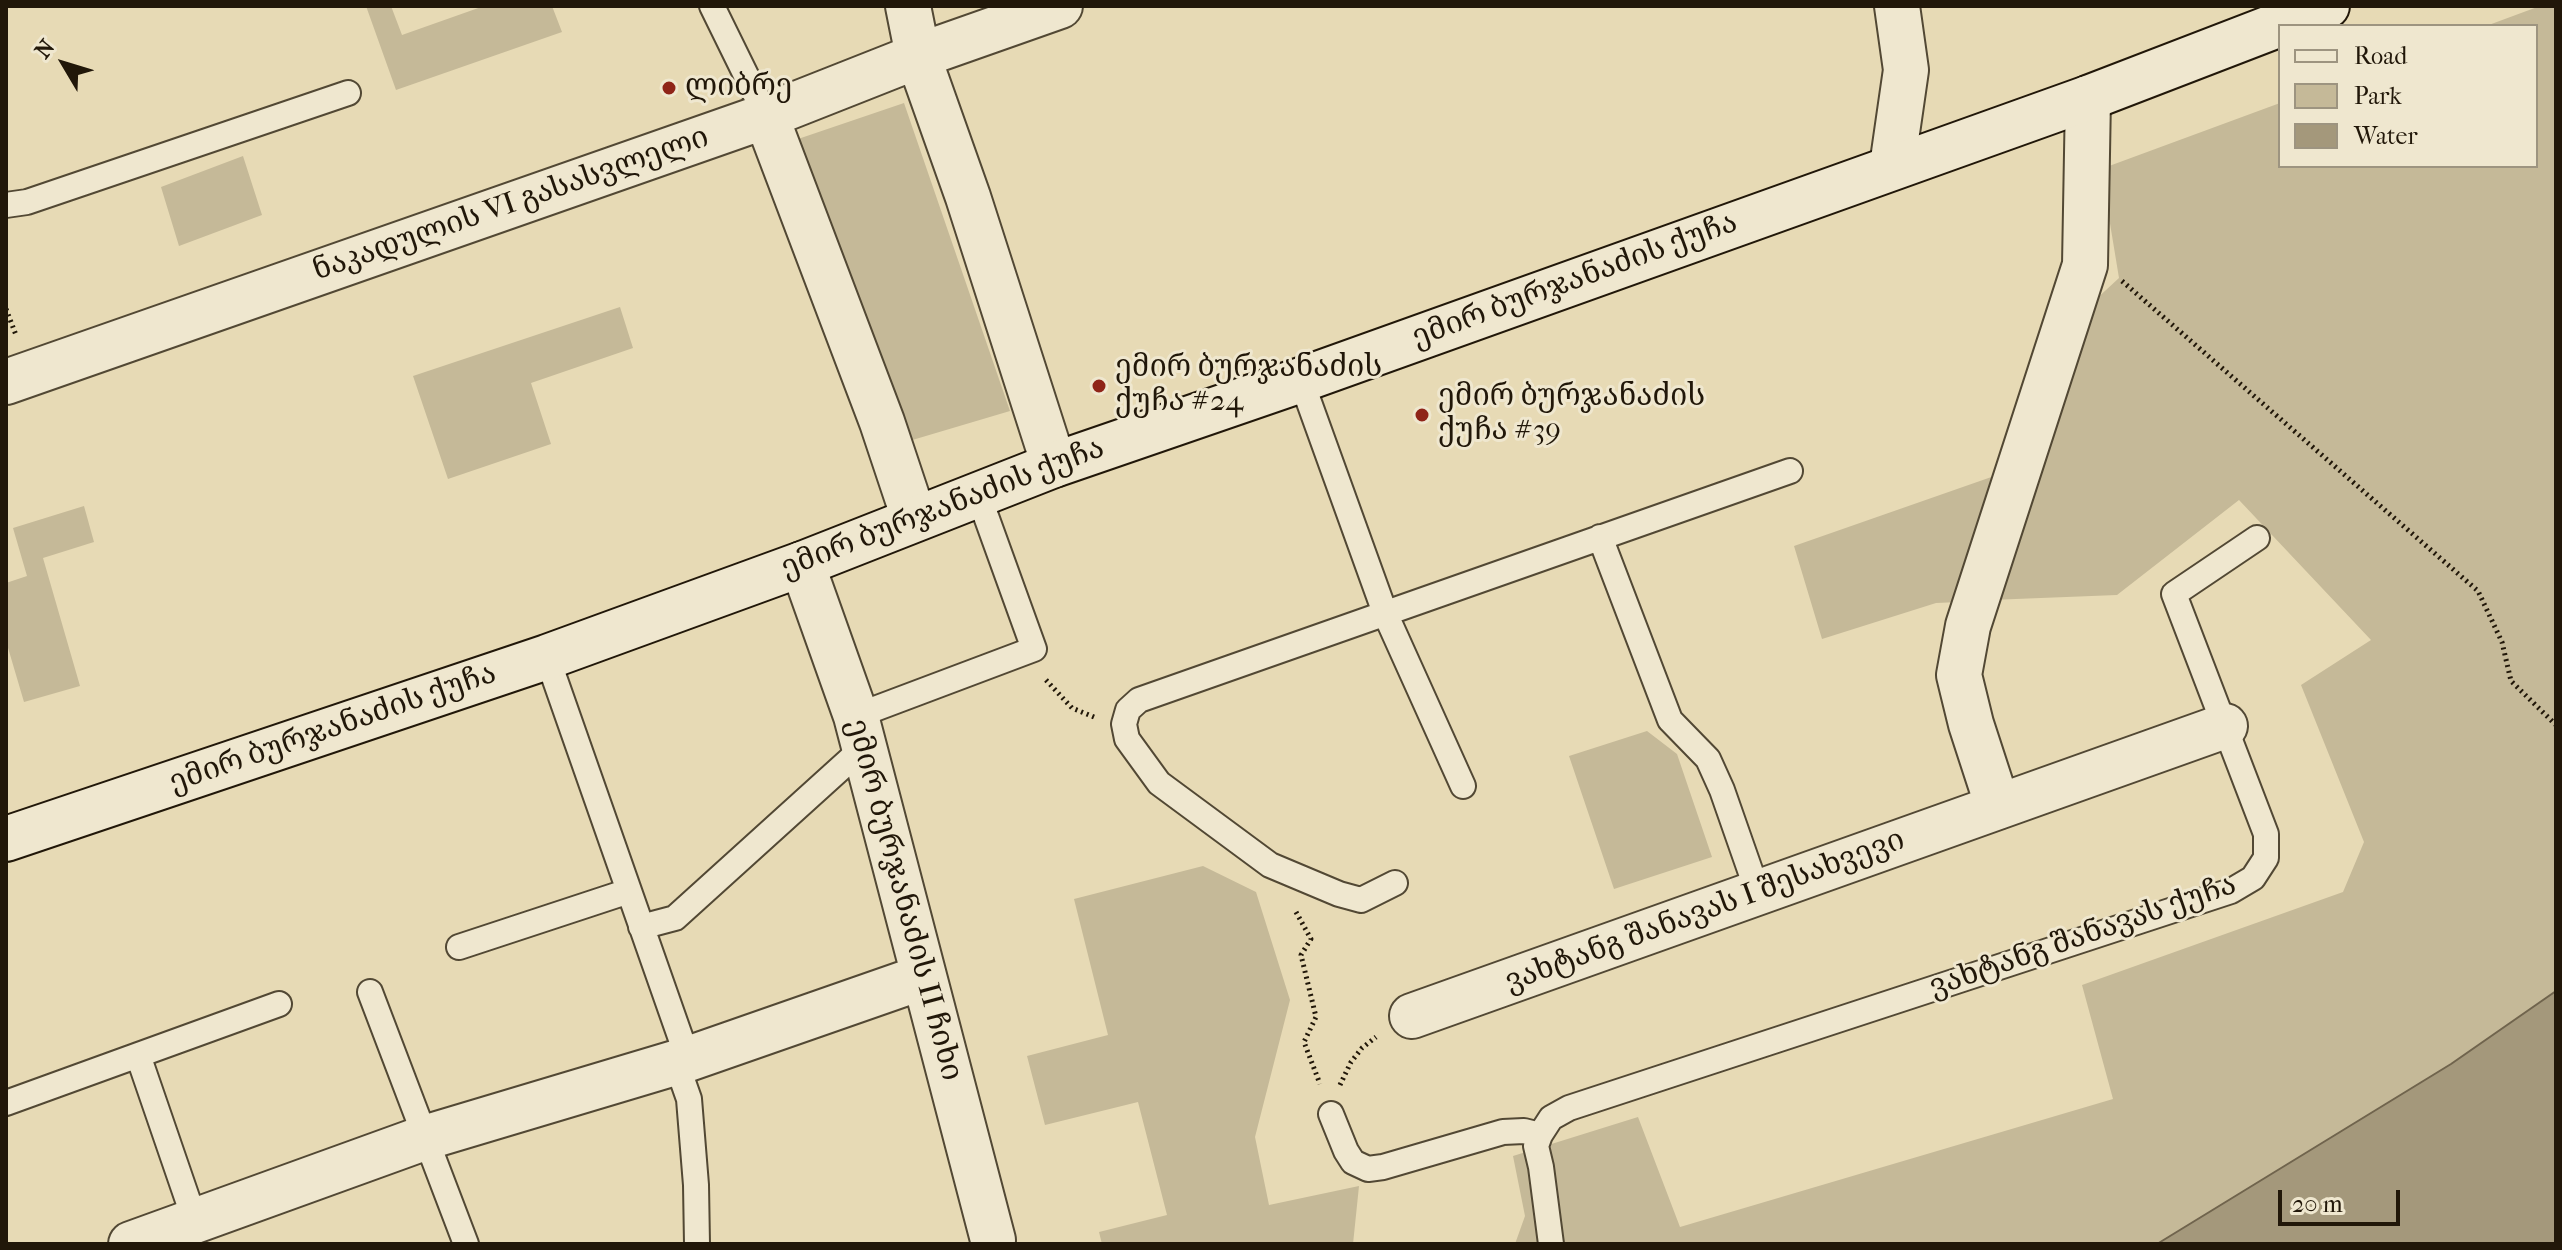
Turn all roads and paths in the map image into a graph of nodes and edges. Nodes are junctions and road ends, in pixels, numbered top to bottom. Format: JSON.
{"nodes":[{"id":1,"x":712,"y":6,"type":"edge"},
{"id":2,"x":908,"y":6,"type":"edge"},
{"id":3,"x":1060,"y":6,"type":"edge"},
{"id":4,"x":1897,"y":6,"type":"edge"},
{"id":5,"x":2327,"y":6,"type":"edge"},
{"id":6,"x":2280,"y":24,"type":"edge"},
{"id":7,"x":2278,"y":25,"type":"edge"},
{"id":8,"x":918,"y":56,"type":"junction"},
{"id":9,"x":348,"y":93,"type":"dead end"},
{"id":10,"x":2088,"y":98,"type":"junction"},
{"id":11,"x":766,"y":116,"type":"junction"},
{"id":12,"x":1892,"y":167,"type":"junction"},
{"id":13,"x":6,"y":205,"type":"edge"},
{"id":14,"x":2085,"y":265,"type":"junction"},
{"id":15,"x":1301,"y":380,"type":"junction"},
{"id":16,"x":6,"y":382,"type":"edge"},
{"id":17,"x":1054,"y":465,"type":"junction"},
{"id":18,"x":1790,"y":471,"type":"dead end"},
{"id":19,"x":978,"y":494,"type":"junction"},
{"id":20,"x":914,"y":518,"type":"junction"},
{"id":21,"x":1600,"y":537,"type":"junction"},
{"id":22,"x":2257,"y":538,"type":"dead end"},
{"id":23,"x":802,"y":564,"type":"junction"},
{"id":24,"x":1385,"y":613,"type":"junction"},
{"id":25,"x":1034,"y":649,"type":"junction"},
{"id":26,"x":547,"y":657,"type":"junction"},
{"id":27,"x":1124,"y":724,"type":"junction"},
{"id":28,"x":2556,"y":725,"type":"edge"},
{"id":29,"x":2225,"y":726,"type":"junction"},
{"id":30,"x":860,"y":731,"type":"junction"},
{"id":31,"x":1463,"y":786,"type":"dead end"},
{"id":32,"x":1998,"y":807,"type":"junction"},
{"id":33,"x":6,"y":839,"type":"edge"},
{"id":34,"x":1270,"y":865,"type":"junction"},
{"id":35,"x":1395,"y":883,"type":"dead end"},
{"id":36,"x":629,"y":891,"type":"junction"},
{"id":37,"x":1758,"y":893,"type":"junction"},
{"id":38,"x":641,"y":927,"type":"junction"},
{"id":39,"x":459,"y":947,"type":"dead end"},
{"id":40,"x":923,"y":977,"type":"junction"},
{"id":41,"x":370,"y":992,"type":"dead end"},
{"id":42,"x":279,"y":1004,"type":"dead end"},
{"id":43,"x":1412,"y":1016,"type":"joint"},
{"id":44,"x":138,"y":1055,"type":"junction"},
{"id":45,"x":682,"y":1061,"type":"junction"},
{"id":46,"x":6,"y":1103,"type":"edge"},
{"id":47,"x":1331,"y":1114,"type":"junction"},
{"id":48,"x":1540,"y":1135,"type":"junction"},
{"id":49,"x":424,"y":1138,"type":"junction"},
{"id":50,"x":201,"y":1232,"type":"edge"},
{"id":51,"x":993,"y":1240,"type":"dead end"},
{"id":52,"x":131,"y":1244,"type":"edge"},
{"id":53,"x":466,"y":1244,"type":"edge"},
{"id":54,"x":697,"y":1244,"type":"edge"},
{"id":55,"x":1551,"y":1244,"type":"edge"}],
"edges":[{"from":1,"to":11,"type":"lane"},
{"from":2,"to":8,"type":"street"},
{"from":3,"to":8,"type":"street","name":"ნაკადულის VI გასასვლელი"},
{"from":4,"to":12,"type":"street"},
{"from":5,"to":6,"type":"street","name":"ემირ ბურჯანაძის ქუჩა"},
{"from":7,"to":10,"type":"street","name":"ემირ ბურჯანაძის ქუჩა"},
{"from":8,"to":11,"type":"street","name":"ნაკადულის VI გასასვლელი"},
{"from":8,"to":17,"type":"street"},
{"from":9,"to":13,"type":"lane"},
{"from":10,"to":12,"type":"street","name":"ემირ ბურჯანაძის ქუჩა"},
{"from":10,"to":14,"type":"street"},
{"from":11,"to":16,"type":"street","name":"ნაკადულის VI გასასვლელი"},
{"from":11,"to":20,"type":"street"},
{"from":12,"to":15,"type":"street","name":"ემირ ბურჯანაძის ქუჩა"},
{"from":14,"to":28,"type":"path"},
{"from":14,"to":32,"type":"street"},
{"from":15,"to":17,"type":"street","name":"ემირ ბურჯანაძის ქუჩა"},
{"from":15,"to":24,"type":"lane"},
{"from":17,"to":19,"type":"street","name":"ემირ ბურჯანაძის ქუჩა"},
{"from":18,"to":21,"type":"lane"},
{"from":19,"to":20,"type":"street","name":"ემირ ბურჯანაძის ქუჩა"},
{"from":19,"to":25,"type":"lane"},
{"from":20,"to":23,"type":"street","name":"ემირ ბურჯანაძის ქუჩა"},
{"from":21,"to":24,"type":"lane"},
{"from":21,"to":37,"type":"lane"},
{"from":22,"to":29,"type":"lane","name":"ვახტანგ შანავას ქუჩა"},
{"from":23,"to":26,"type":"street","name":"ემირ ბურჯანაძის ქუჩა"},
{"from":23,"to":30,"type":"street","name":"ემირ ბურჯანაძის II ჩიხი"},
{"from":24,"to":27,"type":"lane"},
{"from":24,"to":31,"type":"lane"},
{"from":25,"to":27,"type":"path"},
{"from":25,"to":30,"type":"lane"},
{"from":26,"to":33,"type":"street","name":"ემირ ბურჯანაძის ქუჩა"},
{"from":26,"to":36,"type":"lane"},
{"from":27,"to":34,"type":"lane"},
{"from":29,"to":32,"type":"street"},
{"from":29,"to":48,"type":"lane","name":"ვახტანგ შანავას ქუჩა"},
{"from":30,"to":38,"type":"lane"},
{"from":30,"to":40,"type":"street","name":"ემირ ბურჯანაძის II ჩიხი"},
{"from":32,"to":37,"type":"street","name":"ვახტანგ შანავას I შესახვევი"},
{"from":34,"to":35,"type":"lane"},
{"from":34,"to":47,"type":"path"},
{"from":36,"to":38,"type":"lane"},
{"from":36,"to":39,"type":"lane"},
{"from":37,"to":43,"type":"street","name":"ვახტანგ შანავას I შესახვევი"},
{"from":38,"to":45,"type":"lane"},
{"from":40,"to":45,"type":"street"},
{"from":40,"to":51,"type":"street","name":"ემირ ბურჯანაძის II ჩიხი"},
{"from":41,"to":49,"type":"lane"},
{"from":42,"to":44,"type":"lane"},
{"from":43,"to":47,"type":"path"},
{"from":44,"to":46,"type":"lane"},
{"from":44,"to":50,"type":"lane"},
{"from":45,"to":49,"type":"street"},
{"from":45,"to":54,"type":"lane"},
{"from":47,"to":48,"type":"lane"},
{"from":48,"to":55,"type":"lane"},
{"from":49,"to":50,"type":"street"},
{"from":49,"to":53,"type":"lane"},
{"from":50,"to":52,"type":"street"}]}
